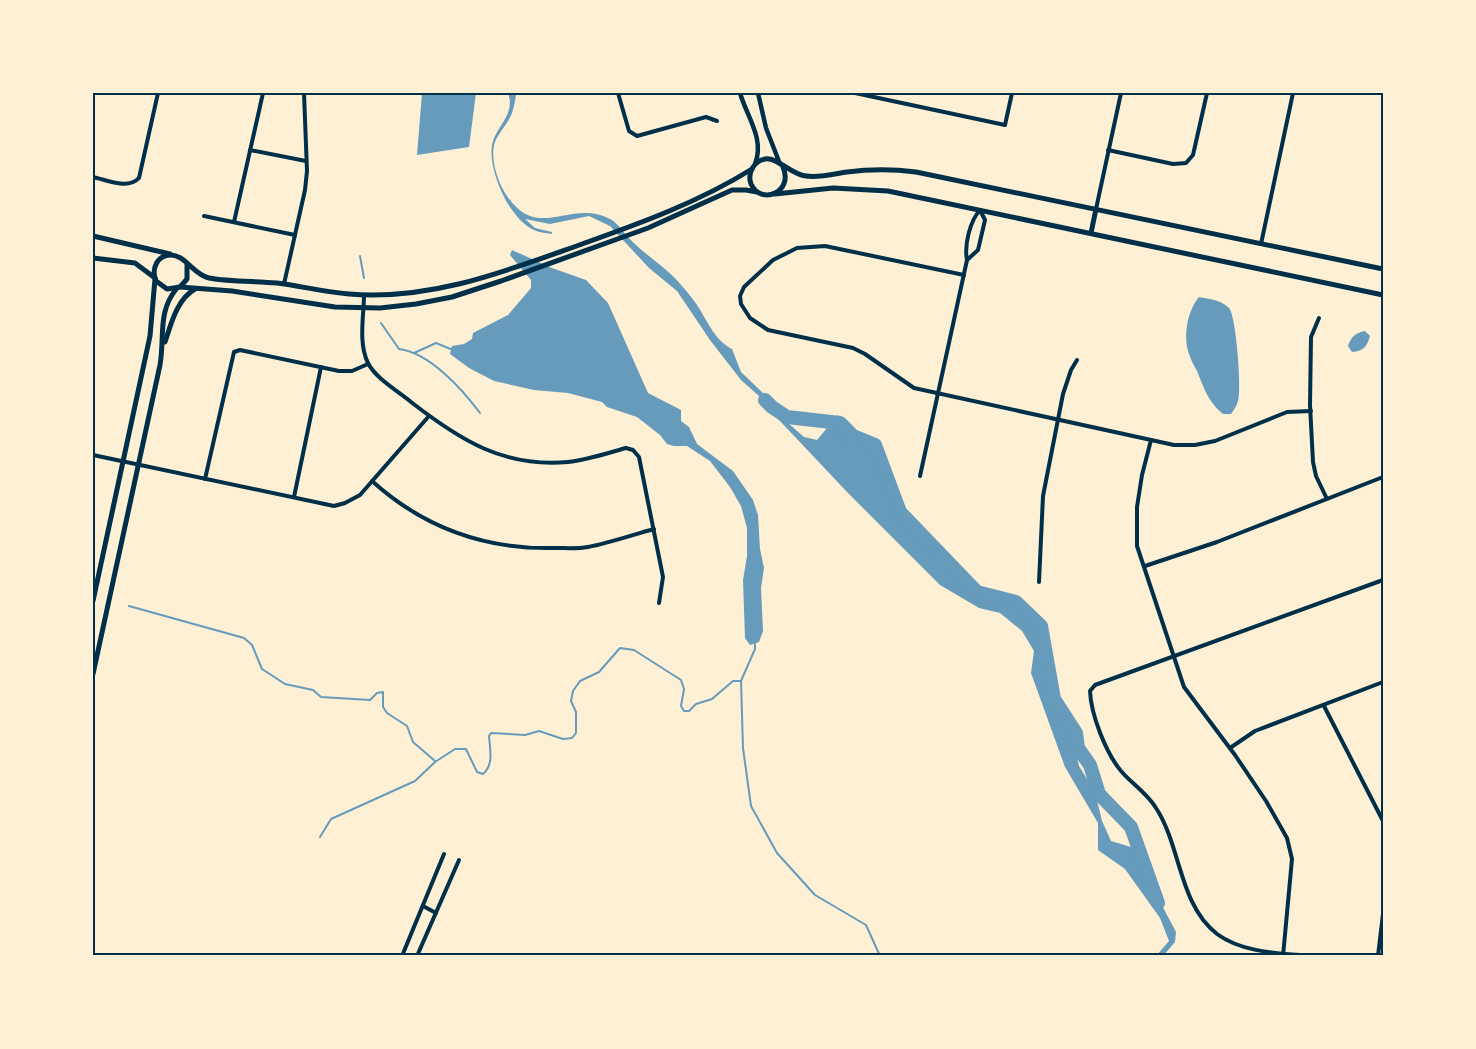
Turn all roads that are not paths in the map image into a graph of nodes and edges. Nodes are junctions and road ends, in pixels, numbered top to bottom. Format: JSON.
{"nodes":[{"id":1,"x":158,"y":93,"type":"edge"},
{"id":2,"x":263,"y":93,"type":"edge"},
{"id":3,"x":304,"y":93,"type":"edge"},
{"id":4,"x":618,"y":93,"type":"edge"},
{"id":5,"x":740,"y":93,"type":"edge"},
{"id":6,"x":758,"y":93,"type":"edge"},
{"id":7,"x":855,"y":93,"type":"edge"},
{"id":8,"x":1012,"y":93,"type":"edge"},
{"id":9,"x":1121,"y":93,"type":"edge"},
{"id":10,"x":1207,"y":93,"type":"edge"},
{"id":11,"x":1293,"y":93,"type":"edge"},
{"id":12,"x":717,"y":122,"type":"dead end"},
{"id":13,"x":250,"y":150,"type":"junction"},
{"id":14,"x":1108,"y":150,"type":"junction"},
{"id":15,"x":306,"y":161,"type":"junction"},
{"id":16,"x":753,"y":166,"type":"junction"},
{"id":17,"x":781,"y":166,"type":"junction"},
{"id":18,"x":93,"y":177,"type":"edge"},
{"id":19,"x":758,"y":192,"type":"junction"},
{"id":20,"x":773,"y":194,"type":"junction"},
{"id":21,"x":1096,"y":209,"type":"junction"},
{"id":22,"x":980,"y":210,"type":"junction"},
{"id":23,"x":204,"y":216,"type":"dead end"},
{"id":24,"x":234,"y":222,"type":"junction"},
{"id":25,"x":1091,"y":233,"type":"junction"},
{"id":26,"x":295,"y":235,"type":"junction"},
{"id":27,"x":93,"y":236,"type":"edge"},
{"id":28,"x":968,"y":241,"type":"junction"},
{"id":29,"x":979,"y":244,"type":"junction"},
{"id":30,"x":1261,"y":244,"type":"junction"},
{"id":31,"x":176,"y":255,"type":"junction"},
{"id":32,"x":93,"y":258,"type":"edge"},
{"id":33,"x":967,"y":260,"type":"junction"},
{"id":34,"x":187,"y":264,"type":"junction"},
{"id":35,"x":1383,"y":269,"type":"edge"},
{"id":36,"x":964,"y":275,"type":"junction"},
{"id":37,"x":155,"y":278,"type":"junction"},
{"id":38,"x":284,"y":284,"type":"junction"},
{"id":39,"x":178,"y":288,"type":"junction"},
{"id":40,"x":195,"y":289,"type":"junction"},
{"id":41,"x":364,"y":295,"type":"junction"},
{"id":42,"x":1383,"y":295,"type":"edge"},
{"id":43,"x":364,"y":308,"type":"junction"},
{"id":44,"x":1318,"y":318,"type":"dead end"},
{"id":45,"x":163,"y":347,"type":"junction"},
{"id":46,"x":1077,"y":360,"type":"dead end"},
{"id":47,"x":368,"y":364,"type":"junction"},
{"id":48,"x":321,"y":367,"type":"junction"},
{"id":49,"x":938,"y":393,"type":"junction"},
{"id":50,"x":1311,"y":411,"type":"junction"},
{"id":51,"x":429,"y":416,"type":"junction"},
{"id":52,"x":1058,"y":420,"type":"junction"},
{"id":53,"x":1151,"y":440,"type":"junction"},
{"id":54,"x":93,"y":455,"type":"edge"},
{"id":55,"x":123,"y":461,"type":"junction"},
{"id":56,"x":139,"y":465,"type":"junction"},
{"id":57,"x":920,"y":476,"type":"dead end"},
{"id":58,"x":1383,"y":477,"type":"edge"},
{"id":59,"x":206,"y":479,"type":"junction"},
{"id":60,"x":372,"y":482,"type":"junction"},
{"id":61,"x":294,"y":498,"type":"junction"},
{"id":62,"x":1327,"y":499,"type":"junction"},
{"id":63,"x":654,"y":529,"type":"junction"},
{"id":64,"x":1145,"y":566,"type":"junction"},
{"id":65,"x":1383,"y":580,"type":"edge"},
{"id":66,"x":1039,"y":582,"type":"dead end"},
{"id":67,"x":93,"y":601,"type":"edge"},
{"id":68,"x":658,"y":603,"type":"dead end"},
{"id":69,"x":1175,"y":657,"type":"junction"},
{"id":70,"x":93,"y":672,"type":"edge"},
{"id":71,"x":1383,"y":682,"type":"edge"},
{"id":72,"x":1324,"y":705,"type":"junction"},
{"id":73,"x":1230,"y":748,"type":"junction"},
{"id":74,"x":1383,"y":821,"type":"edge"},
{"id":75,"x":444,"y":854,"type":"dead end"},
{"id":76,"x":459,"y":860,"type":"dead end"},
{"id":77,"x":423,"y":906,"type":"junction"},
{"id":78,"x":436,"y":913,"type":"junction"},
{"id":79,"x":1383,"y":914,"type":"edge"},
{"id":80,"x":1283,"y":954,"type":"edge"},
{"id":81,"x":402,"y":956,"type":"edge"},
{"id":82,"x":417,"y":956,"type":"edge"},
{"id":83,"x":1310,"y":956,"type":"edge"},
{"id":84,"x":1377,"y":956,"type":"edge"}],
"edges":[{"from":1,"to":18,"type":"street"},
{"from":2,"to":13,"type":"street"},
{"from":3,"to":15,"type":"street"},
{"from":4,"to":12,"type":"street"},
{"from":5,"to":16,"type":"street"},
{"from":6,"to":17,"type":"street"},
{"from":7,"to":8,"type":"street"},
{"from":9,"to":14,"type":"street"},
{"from":10,"to":14,"type":"street"},
{"from":11,"to":30,"type":"street"},
{"from":13,"to":15,"type":"street"},
{"from":13,"to":24,"type":"street"},
{"from":14,"to":21,"type":"street"},
{"from":15,"to":26,"type":"street"},
{"from":16,"to":17,"type":"main road"},
{"from":16,"to":19,"type":"main road"},
{"from":16,"to":41,"type":"main road"},
{"from":17,"to":20,"type":"main road"},
{"from":17,"to":21,"type":"main road"},
{"from":19,"to":20,"type":"main road"},
{"from":19,"to":43,"type":"main road"},
{"from":20,"to":22,"type":"main road"},
{"from":21,"to":25,"type":"main road"},
{"from":21,"to":30,"type":"main road"},
{"from":22,"to":25,"type":"main road"},
{"from":22,"to":28,"type":"street"},
{"from":22,"to":29,"type":"street"},
{"from":23,"to":24,"type":"street"},
{"from":24,"to":26,"type":"street"},
{"from":25,"to":42,"type":"main road"},
{"from":26,"to":38,"type":"street"},
{"from":27,"to":31,"type":"main road"},
{"from":28,"to":29,"type":"street"},
{"from":28,"to":33,"type":"street"},
{"from":29,"to":33,"type":"street"},
{"from":30,"to":35,"type":"main road"},
{"from":31,"to":34,"type":"main road"},
{"from":31,"to":37,"type":"main road"},
{"from":32,"to":37,"type":"main road"},
{"from":33,"to":36,"type":"street"},
{"from":34,"to":38,"type":"main road"},
{"from":34,"to":39,"type":"main road"},
{"from":36,"to":49,"type":"street"},
{"from":36,"to":49,"type":"street"},
{"from":37,"to":39,"type":"main road"},
{"from":37,"to":55,"type":"main road"},
{"from":38,"to":41,"type":"main road"},
{"from":39,"to":40,"type":"main road"},
{"from":39,"to":45,"type":"main road"},
{"from":40,"to":43,"type":"main road"},
{"from":40,"to":45,"type":"main road"},
{"from":41,"to":43,"type":"street"},
{"from":43,"to":47,"type":"street"},
{"from":44,"to":50,"type":"street"},
{"from":45,"to":56,"type":"main road"},
{"from":46,"to":52,"type":"street"},
{"from":47,"to":48,"type":"street"},
{"from":47,"to":51,"type":"street"},
{"from":48,"to":59,"type":"street"},
{"from":48,"to":61,"type":"street"},
{"from":49,"to":52,"type":"street"},
{"from":49,"to":57,"type":"street"},
{"from":50,"to":53,"type":"street"},
{"from":50,"to":62,"type":"street"},
{"from":51,"to":60,"type":"street"},
{"from":51,"to":63,"type":"street"},
{"from":52,"to":53,"type":"street"},
{"from":52,"to":66,"type":"street"},
{"from":53,"to":64,"type":"street"},
{"from":54,"to":55,"type":"street"},
{"from":55,"to":56,"type":"street"},
{"from":55,"to":67,"type":"main road"},
{"from":56,"to":59,"type":"street"},
{"from":56,"to":70,"type":"main road"},
{"from":58,"to":62,"type":"street"},
{"from":59,"to":61,"type":"street"},
{"from":60,"to":61,"type":"street"},
{"from":60,"to":63,"type":"street"},
{"from":62,"to":64,"type":"street"},
{"from":63,"to":68,"type":"street"},
{"from":64,"to":69,"type":"street"},
{"from":65,"to":69,"type":"street"},
{"from":69,"to":73,"type":"street"},
{"from":69,"to":80,"type":"street"},
{"from":71,"to":72,"type":"street"},
{"from":72,"to":73,"type":"street"},
{"from":72,"to":74,"type":"street"},
{"from":73,"to":80,"type":"street"},
{"from":75,"to":77,"type":"street"},
{"from":76,"to":78,"type":"street"},
{"from":77,"to":78,"type":"street"},
{"from":77,"to":81,"type":"street"},
{"from":78,"to":82,"type":"street"},
{"from":79,"to":84,"type":"street"},
{"from":80,"to":83,"type":"street"}]}
